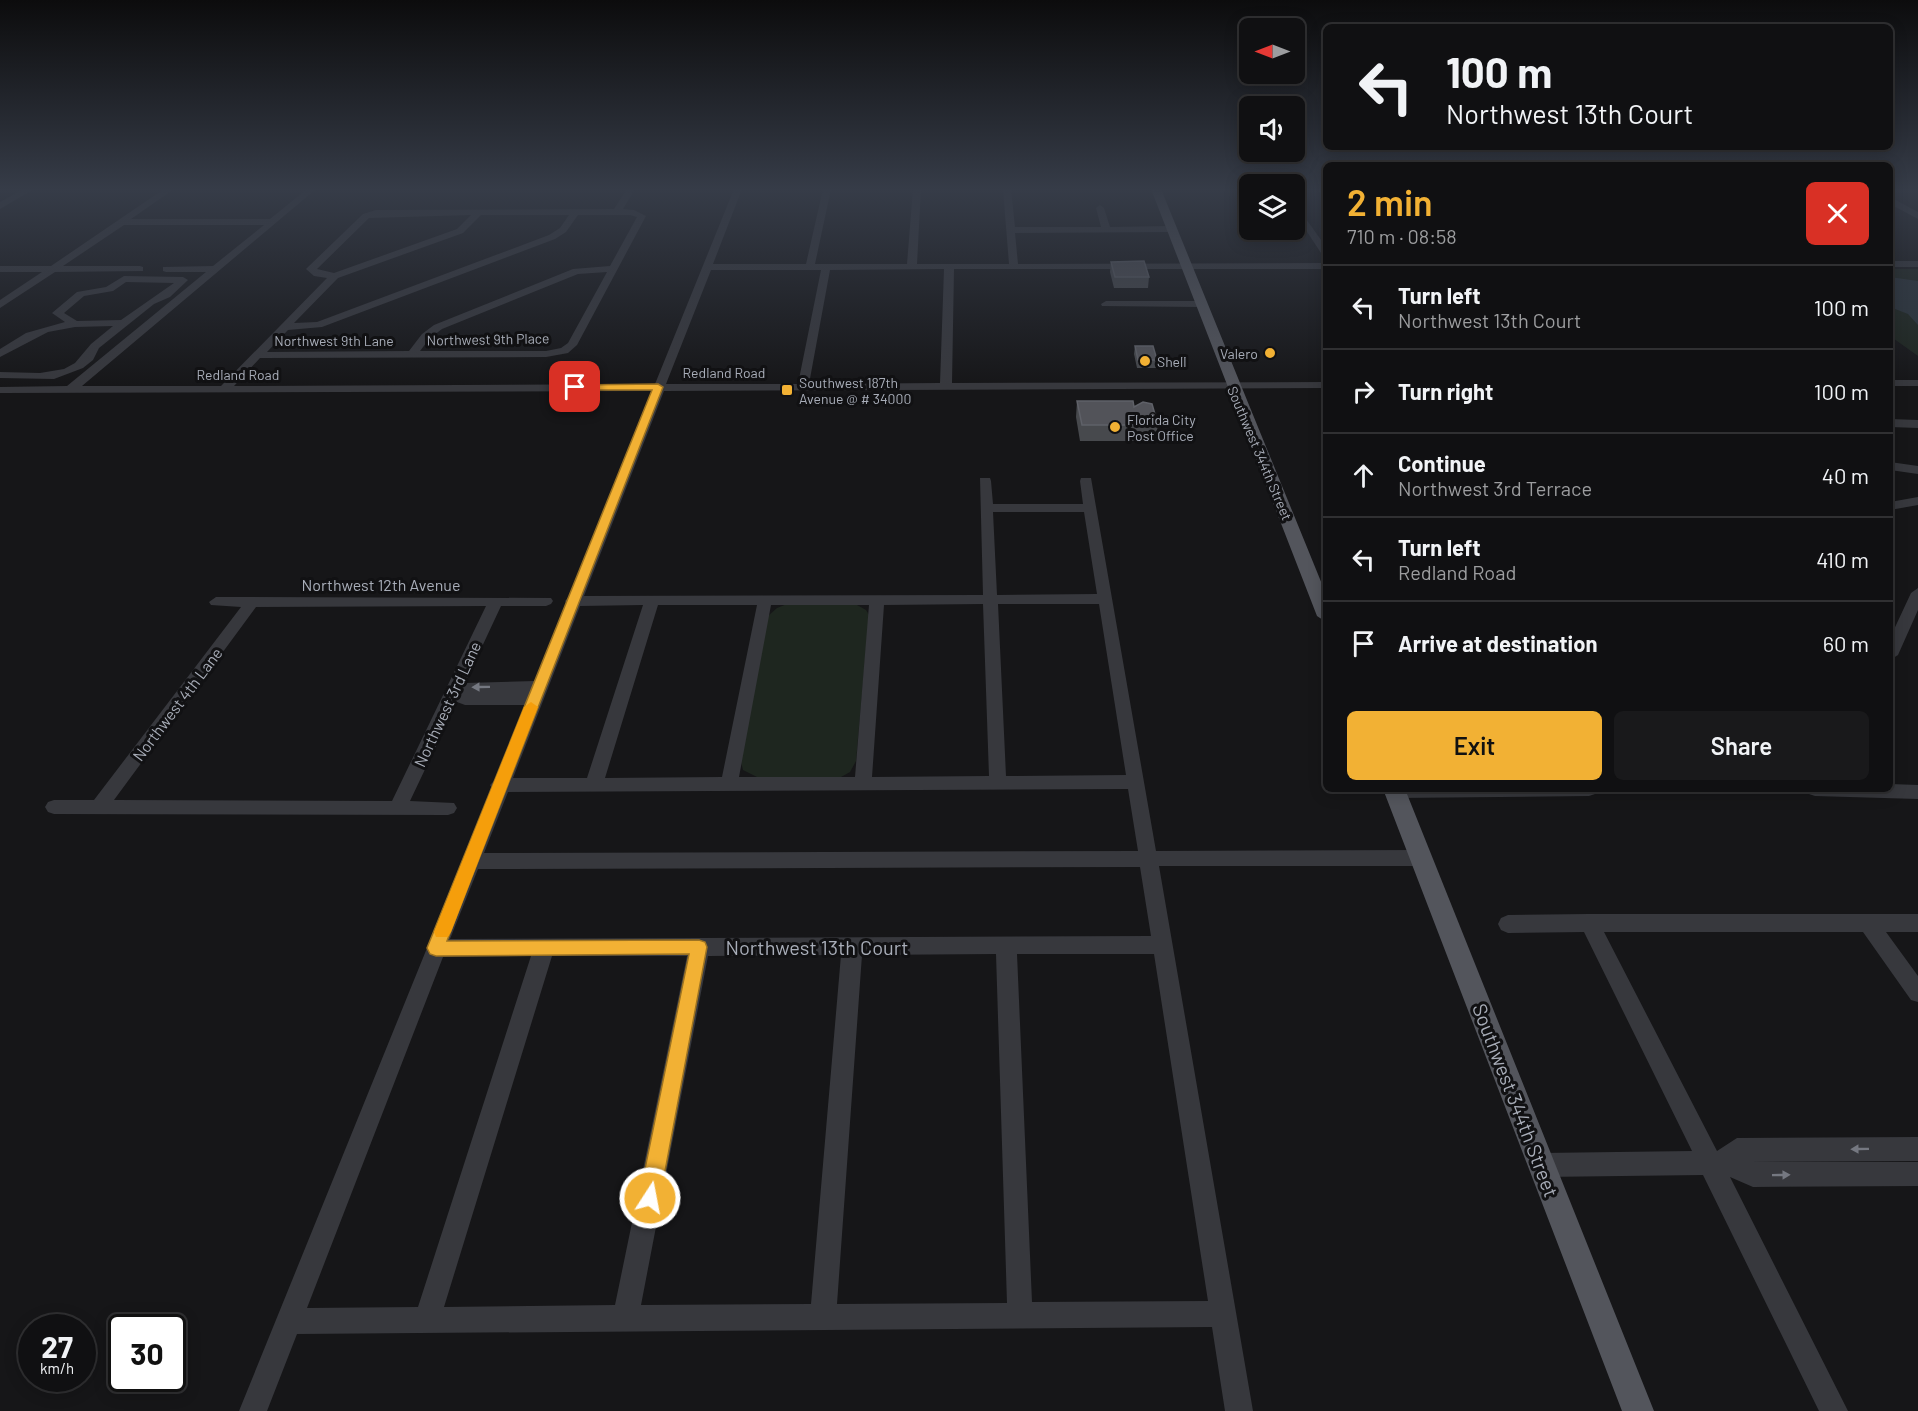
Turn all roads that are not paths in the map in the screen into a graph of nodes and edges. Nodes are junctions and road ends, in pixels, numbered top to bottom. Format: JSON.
{"nodes":[{"id":1,"x":74,"y":255,"type":"edge"},
{"id":2,"x":233,"y":255,"type":"edge"},
{"id":3,"x":326,"y":255,"type":"edge"},
{"id":4,"x":393,"y":255,"type":"edge"},
{"id":5,"x":505,"y":255,"type":"edge"},
{"id":6,"x":623,"y":255,"type":"edge"},
{"id":7,"x":711,"y":255,"type":"edge"},
{"id":8,"x":813,"y":255,"type":"edge"},
{"id":9,"x":913,"y":255,"type":"edge"},
{"id":10,"x":1013,"y":255,"type":"edge"},
{"id":11,"x":1181,"y":255,"type":"edge"},
{"id":12,"x":1893,"y":264,"type":"edge"},
{"id":13,"x":1918,"y":264,"type":"edge"},
{"id":14,"x":1185,"y":265,"type":"junction"},
{"id":15,"x":1323,"y":266,"type":"edge"},
{"id":16,"x":706,"y":267,"type":"junction"},
{"id":17,"x":810,"y":267,"type":"junction"},
{"id":18,"x":826,"y":267,"type":"junction"},
{"id":19,"x":912,"y":267,"type":"junction"},
{"id":20,"x":949,"y":267,"type":"junction"},
{"id":21,"x":1014,"y":267,"type":"junction"},
{"id":22,"x":0,"y":269,"type":"edge"},
{"id":23,"x":54,"y":269,"type":"junction"},
{"id":24,"x":216,"y":269,"type":"junction"},
{"id":25,"x":615,"y":269,"type":"junction"},
{"id":26,"x":334,"y":276,"type":"junction"},
{"id":27,"x":1106,"y":304,"type":"dead end"},
{"id":28,"x":1200,"y":304,"type":"junction"},
{"id":29,"x":0,"y":305,"type":"edge"},
{"id":30,"x":73,"y":323,"type":"junction"},
{"id":31,"x":123,"y":323,"type":"junction"},
{"id":32,"x":151,"y":323,"type":"junction"},
{"id":33,"x":284,"y":327,"type":"junction"},
{"id":34,"x":412,"y":354,"type":"junction"},
{"id":35,"x":0,"y":355,"type":"edge"},
{"id":36,"x":256,"y":355,"type":"junction"},
{"id":37,"x":0,"y":373,"type":"edge"},
{"id":38,"x":1896,"y":383,"type":"edge"},
{"id":39,"x":1918,"y":383,"type":"edge"},
{"id":40,"x":1323,"y":384,"type":"edge"},
{"id":41,"x":1232,"y":385,"type":"junction"},
{"id":42,"x":946,"y":386,"type":"junction"},
{"id":43,"x":658,"y":387,"type":"junction"},
{"id":44,"x":803,"y":387,"type":"junction"},
{"id":45,"x":0,"y":390,"type":"edge"},
{"id":46,"x":70,"y":390,"type":"junction"},
{"id":47,"x":223,"y":390,"type":"junction"},
{"id":48,"x":1918,"y":396,"type":"edge"},
{"id":49,"x":1893,"y":423,"type":"edge"},
{"id":50,"x":1918,"y":424,"type":"edge"},
{"id":51,"x":1893,"y":466,"type":"edge"},
{"id":52,"x":1918,"y":470,"type":"edge"},
{"id":53,"x":1086,"y":480,"type":"dead end"},
{"id":54,"x":984,"y":481,"type":"dead end"},
{"id":55,"x":1918,"y":501,"type":"edge"},
{"id":56,"x":1893,"y":505,"type":"edge"},
{"id":57,"x":986,"y":508,"type":"junction"},
{"id":58,"x":1090,"y":508,"type":"junction"},
{"id":59,"x":1918,"y":593,"type":"edge"},
{"id":60,"x":990,"y":599,"type":"junction"},
{"id":61,"x":1105,"y":599,"type":"junction"},
{"id":62,"x":652,"y":600,"type":"junction"},
{"id":63,"x":765,"y":600,"type":"junction"},
{"id":64,"x":877,"y":600,"type":"junction"},
{"id":65,"x":496,"y":601,"type":"junction"},
{"id":66,"x":546,"y":601,"type":"dead end"},
{"id":67,"x":572,"y":601,"type":"junction"},
{"id":68,"x":216,"y":602,"type":"dead end"},
{"id":69,"x":252,"y":602,"type":"junction"},
{"id":70,"x":1323,"y":609,"type":"edge"},
{"id":71,"x":1893,"y":648,"type":"edge"},
{"id":72,"x":453,"y":693,"type":"junction"},
{"id":73,"x":537,"y":693,"type":"junction"},
{"id":74,"x":863,"y":783,"type":"junction"},
{"id":75,"x":998,"y":783,"type":"junction"},
{"id":76,"x":1135,"y":783,"type":"junction"},
{"id":77,"x":594,"y":784,"type":"junction"},
{"id":78,"x":729,"y":784,"type":"junction"},
{"id":79,"x":499,"y":785,"type":"junction"},
{"id":80,"x":1893,"y":791,"type":"edge"},
{"id":81,"x":1396,"y":792,"type":"edge"},
{"id":82,"x":1918,"y":792,"type":"edge"},
{"id":83,"x":54,"y":807,"type":"dead end"},
{"id":84,"x":100,"y":807,"type":"junction"},
{"id":85,"x":398,"y":808,"type":"junction"},
{"id":86,"x":448,"y":808,"type":"dead end"},
{"id":87,"x":1421,"y":858,"type":"junction"},
{"id":88,"x":1147,"y":859,"type":"junction"},
{"id":89,"x":470,"y":861,"type":"junction"},
{"id":90,"x":1589,"y":923,"type":"junction"},
{"id":91,"x":1868,"y":923,"type":"junction"},
{"id":92,"x":1918,"y":923,"type":"edge"},
{"id":93,"x":1508,"y":924,"type":"dead end"},
{"id":94,"x":1162,"y":945,"type":"junction"},
{"id":95,"x":1006,"y":946,"type":"junction"},
{"id":96,"x":699,"y":947,"type":"junction"},
{"id":97,"x":852,"y":947,"type":"junction"},
{"id":98,"x":436,"y":948,"type":"junction"},
{"id":99,"x":544,"y":948,"type":"junction"},
{"id":100,"x":1918,"y":993,"type":"edge"},
{"id":101,"x":1918,"y":1149,"type":"edge"},
{"id":102,"x":1717,"y":1163,"type":"junction"},
{"id":103,"x":1542,"y":1165,"type":"junction"},
{"id":104,"x":1918,"y":1174,"type":"edge"},
{"id":105,"x":1224,"y":1314,"type":"junction"},
{"id":106,"x":823,"y":1317,"type":"junction"},
{"id":107,"x":1020,"y":1317,"type":"junction"},
{"id":108,"x":626,"y":1318,"type":"junction"},
{"id":109,"x":427,"y":1319,"type":"junction"},
{"id":110,"x":288,"y":1321,"type":"junction"},
{"id":111,"x":253,"y":1411,"type":"edge"},
{"id":112,"x":1239,"y":1411,"type":"edge"},
{"id":113,"x":1638,"y":1411,"type":"edge"},
{"id":114,"x":1834,"y":1411,"type":"edge"}],
"edges":[{"from":1,"to":23,"type":"street"},
{"from":2,"to":24,"type":"street"},
{"from":3,"to":26,"type":"street"},
{"from":4,"to":26,"type":"street"},
{"from":5,"to":33,"type":"street"},
{"from":6,"to":25,"type":"street"},
{"from":7,"to":16,"type":"street"},
{"from":8,"to":17,"type":"street"},
{"from":9,"to":19,"type":"street"},
{"from":10,"to":21,"type":"street"},
{"from":11,"to":14,"type":"main road","name":"Southwest 344th Street"},
{"from":12,"to":13,"type":"street"},
{"from":14,"to":15,"type":"street"},
{"from":14,"to":21,"type":"street"},
{"from":14,"to":28,"type":"main road","name":"Southwest 344th Street"},
{"from":16,"to":17,"type":"street"},
{"from":16,"to":43,"type":"street"},
{"from":17,"to":18,"type":"street"},
{"from":18,"to":19,"type":"street"},
{"from":18,"to":44,"type":"street"},
{"from":19,"to":20,"type":"street"},
{"from":20,"to":21,"type":"street"},
{"from":20,"to":42,"type":"street"},
{"from":22,"to":23,"type":"street"},
{"from":23,"to":24,"type":"street"},
{"from":23,"to":29,"type":"street"},
{"from":24,"to":32,"type":"street"},
{"from":25,"to":34,"type":"street"},
{"from":25,"to":34,"type":"street","name":"Northwest 9th Place"},
{"from":26,"to":33,"type":"street"},
{"from":27,"to":28,"type":"street"},
{"from":28,"to":41,"type":"main road","name":"Southwest 344th Street"},
{"from":30,"to":31,"type":"street"},
{"from":30,"to":31,"type":"street"},
{"from":30,"to":35,"type":"street"},
{"from":31,"to":32,"type":"street"},
{"from":31,"to":37,"type":"street"},
{"from":32,"to":46,"type":"street"},
{"from":33,"to":36,"type":"street"},
{"from":34,"to":36,"type":"street","name":"Northwest 9th Lane"},
{"from":35,"to":37,"type":"street"},
{"from":36,"to":47,"type":"street"},
{"from":38,"to":39,"type":"street"},
{"from":38,"to":48,"type":"street"},
{"from":40,"to":41,"type":"street","name":"Redland Road"},
{"from":41,"to":42,"type":"street","name":"Redland Road"},
{"from":41,"to":70,"type":"main road","name":"Southwest 344th Street"},
{"from":42,"to":44,"type":"street","name":"Redland Road"},
{"from":43,"to":44,"type":"street","name":"Redland Road"},
{"from":43,"to":47,"type":"street","name":"Redland Road"},
{"from":43,"to":67,"type":"street"},
{"from":45,"to":46,"type":"street","name":"Redland Road"},
{"from":46,"to":47,"type":"street","name":"Redland Road"},
{"from":49,"to":50,"type":"street"},
{"from":51,"to":52,"type":"street"},
{"from":53,"to":58,"type":"street"},
{"from":54,"to":57,"type":"street"},
{"from":55,"to":56,"type":"street"},
{"from":57,"to":58,"type":"street"},
{"from":57,"to":60,"type":"street"},
{"from":58,"to":61,"type":"street"},
{"from":59,"to":71,"type":"street"},
{"from":60,"to":61,"type":"street"},
{"from":60,"to":64,"type":"street"},
{"from":60,"to":75,"type":"street"},
{"from":61,"to":76,"type":"street"},
{"from":62,"to":63,"type":"street"},
{"from":62,"to":67,"type":"street"},
{"from":62,"to":77,"type":"street"},
{"from":63,"to":64,"type":"street"},
{"from":63,"to":78,"type":"street"},
{"from":64,"to":74,"type":"street"},
{"from":65,"to":66,"type":"street","name":"Northwest 12th Avenue"},
{"from":65,"to":69,"type":"street","name":"Northwest 12th Avenue"},
{"from":65,"to":72,"type":"street","name":"Northwest 3rd Lane"},
{"from":67,"to":73,"type":"street"},
{"from":68,"to":69,"type":"street","name":"Northwest 12th Avenue"},
{"from":69,"to":84,"type":"street","name":"Northwest 4th Lane"},
{"from":72,"to":73,"type":"street"},
{"from":72,"to":85,"type":"street","name":"Northwest 3rd Lane"},
{"from":73,"to":79,"type":"street"},
{"from":74,"to":75,"type":"street"},
{"from":74,"to":78,"type":"street"},
{"from":75,"to":76,"type":"street"},
{"from":76,"to":88,"type":"street"},
{"from":77,"to":78,"type":"street"},
{"from":77,"to":79,"type":"street"},
{"from":79,"to":89,"type":"street"},
{"from":80,"to":82,"type":"street"},
{"from":81,"to":87,"type":"main road","name":"Southwest 344th Street"},
{"from":83,"to":84,"type":"street"},
{"from":84,"to":85,"type":"street"},
{"from":85,"to":86,"type":"street"},
{"from":87,"to":88,"type":"street"},
{"from":87,"to":103,"type":"main road","name":"Southwest 344th Street"},
{"from":88,"to":89,"type":"street"},
{"from":88,"to":94,"type":"street"},
{"from":89,"to":98,"type":"street"},
{"from":90,"to":91,"type":"street"},
{"from":90,"to":93,"type":"street"},
{"from":90,"to":102,"type":"street"},
{"from":91,"to":92,"type":"street"},
{"from":91,"to":100,"type":"street"},
{"from":94,"to":95,"type":"street","name":"Northwest 13th Court"},
{"from":94,"to":105,"type":"street"},
{"from":95,"to":97,"type":"street","name":"Northwest 13th Court"},
{"from":95,"to":107,"type":"street"},
{"from":96,"to":97,"type":"street","name":"Northwest 13th Court"},
{"from":96,"to":99,"type":"street","name":"Northwest 13th Court"},
{"from":96,"to":108,"type":"street"},
{"from":97,"to":106,"type":"street"},
{"from":98,"to":99,"type":"street","name":"Northwest 13th Court"},
{"from":98,"to":110,"type":"street"},
{"from":99,"to":109,"type":"street"},
{"from":101,"to":102,"type":"street","one_way":true},
{"from":102,"to":103,"type":"street"},
{"from":102,"to":104,"type":"street","one_way":true},
{"from":102,"to":114,"type":"street"},
{"from":103,"to":113,"type":"main road","name":"Southwest 344th Street"},
{"from":105,"to":107,"type":"street"},
{"from":105,"to":112,"type":"street"},
{"from":106,"to":107,"type":"street"},
{"from":106,"to":108,"type":"street"},
{"from":108,"to":109,"type":"street"},
{"from":109,"to":110,"type":"street"},
{"from":110,"to":111,"type":"street"}]}
